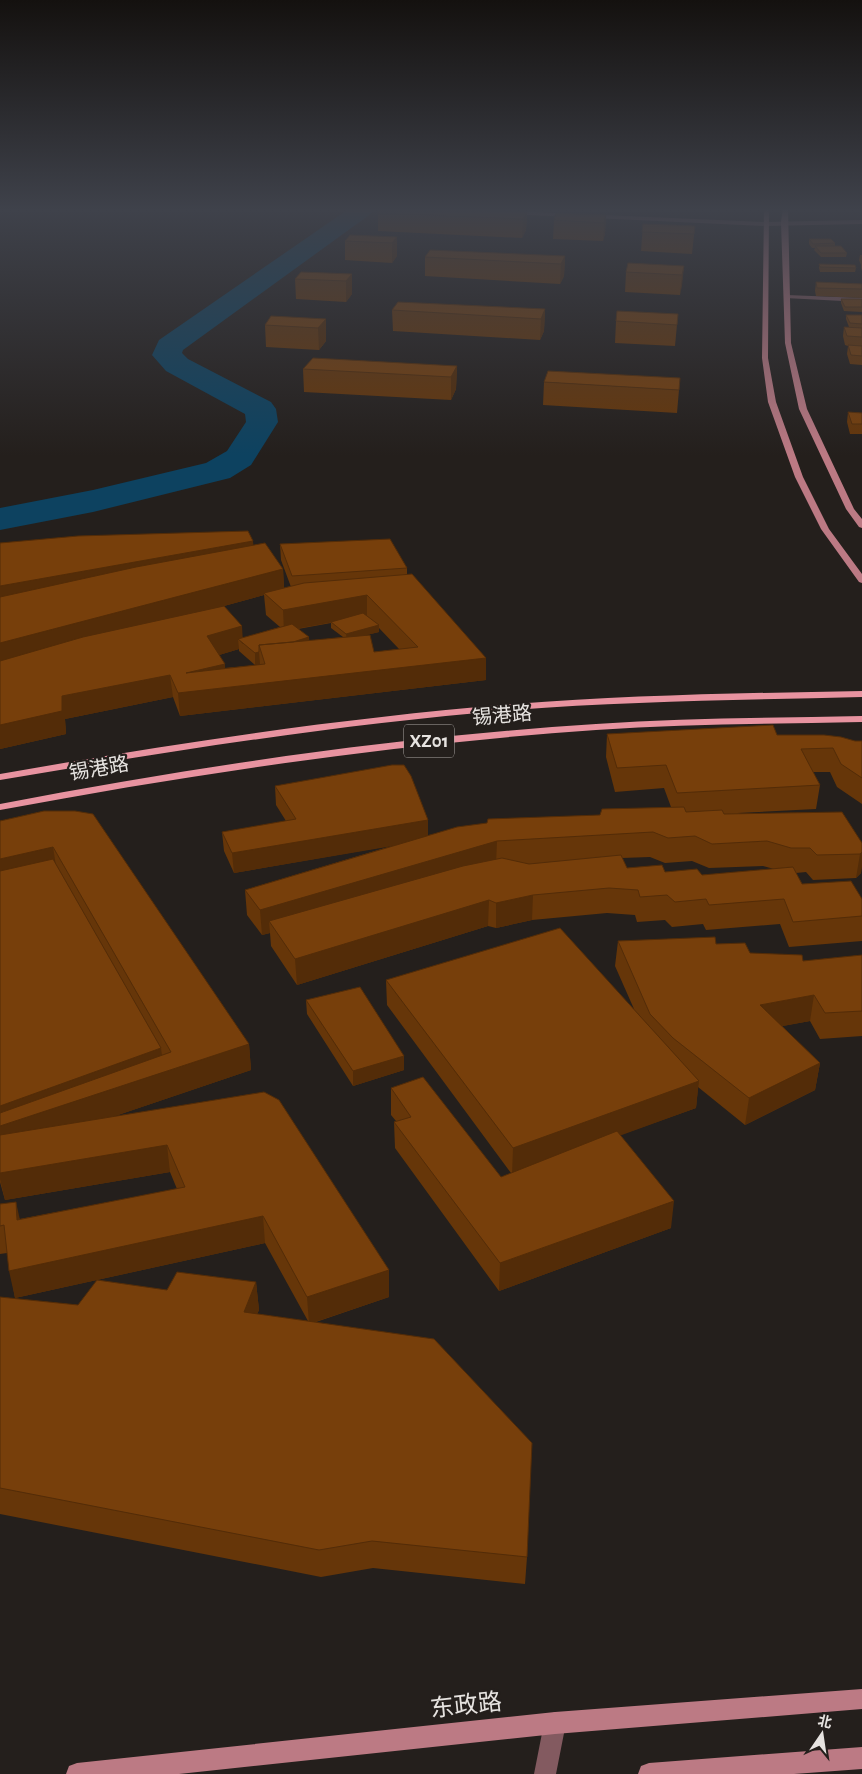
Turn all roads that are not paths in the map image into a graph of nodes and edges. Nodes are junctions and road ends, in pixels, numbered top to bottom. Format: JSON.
{"nodes":[{"id":1,"x":765,"y":291,"type":"edge"},
{"id":2,"x":788,"y":291,"type":"edge"},
{"id":3,"x":788,"y":297,"type":"junction"},
{"id":4,"x":862,"y":300,"type":"edge"},
{"id":5,"x":862,"y":525,"type":"edge"},
{"id":6,"x":862,"y":580,"type":"edge"},
{"id":7,"x":862,"y":694,"type":"edge"},
{"id":8,"x":862,"y":719,"type":"edge"},
{"id":9,"x":0,"y":777,"type":"edge"},
{"id":10,"x":0,"y":807,"type":"edge"},
{"id":11,"x":862,"y":1699,"type":"edge"},
{"id":12,"x":555,"y":1723,"type":"junction"},
{"id":13,"x":862,"y":1758,"type":"edge"},
{"id":14,"x":77,"y":1774,"type":"edge"},
{"id":15,"x":545,"y":1774,"type":"edge"},
{"id":16,"x":649,"y":1774,"type":"edge"}],
"edges":[{"from":1,"to":6,"type":"street"},
{"from":2,"to":3,"type":"street"},
{"from":3,"to":4,"type":"street"},
{"from":3,"to":5,"type":"street"},
{"from":7,"to":9,"type":"main road","name":"锡港路","number":"XZ01"},
{"from":8,"to":10,"type":"main road","name":"锡港路","number":"XZ01"},
{"from":11,"to":12,"type":"street","name":"东政路"},
{"from":12,"to":14,"type":"street","name":"东政路"},
{"from":12,"to":15,"type":"street"},
{"from":13,"to":16,"type":"street"}]}
